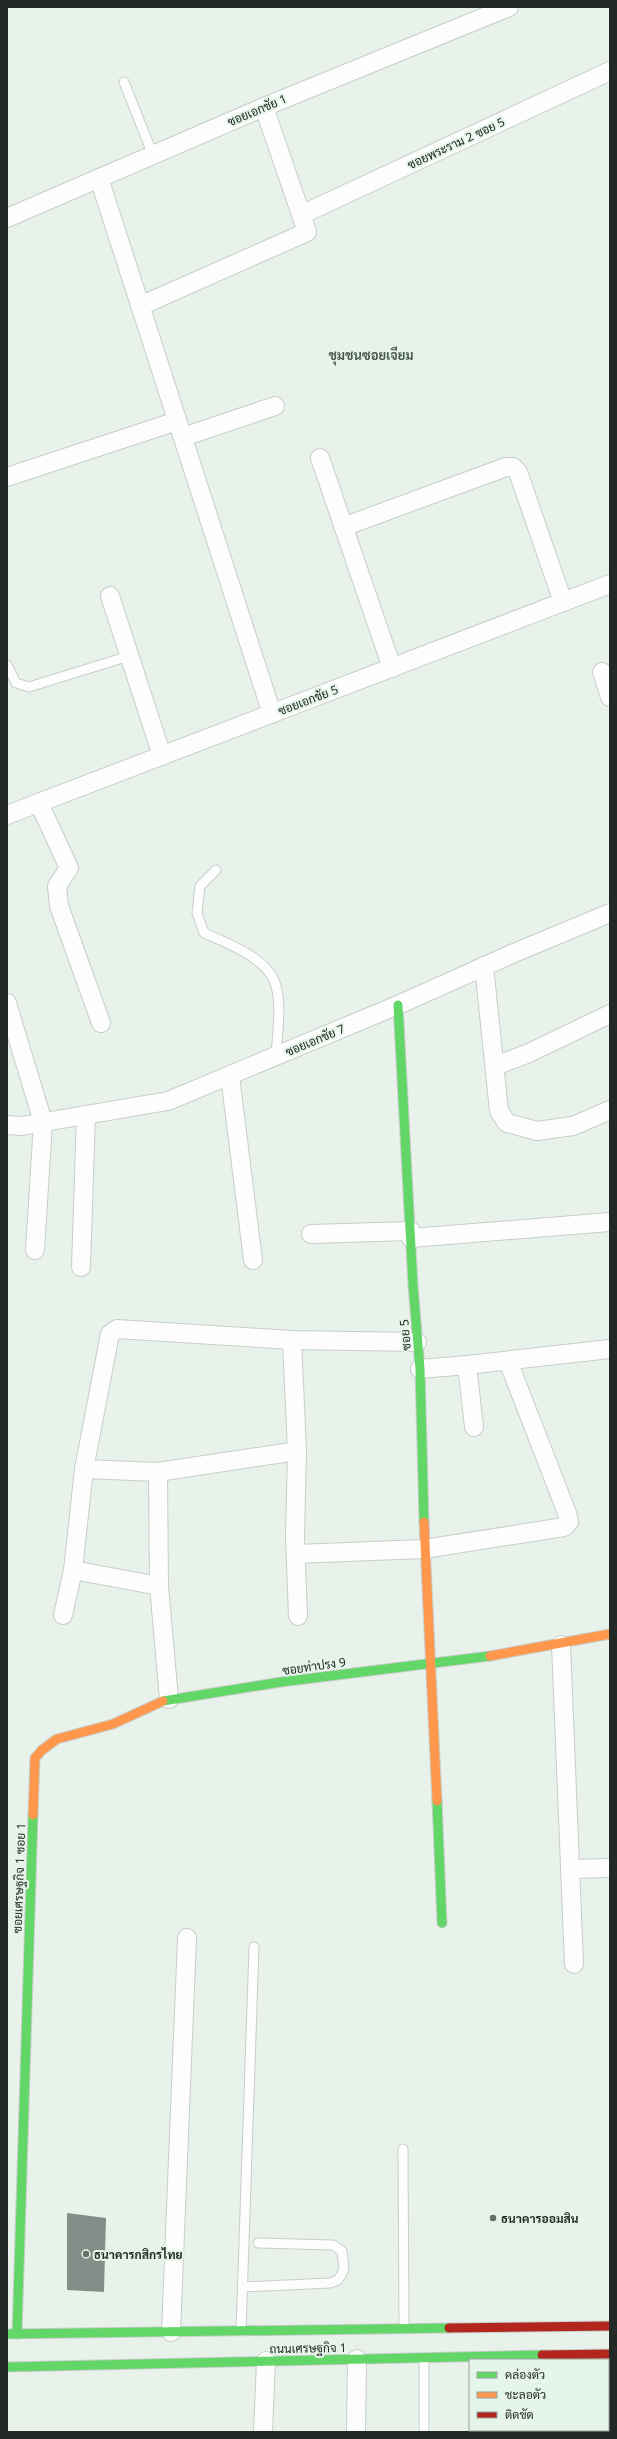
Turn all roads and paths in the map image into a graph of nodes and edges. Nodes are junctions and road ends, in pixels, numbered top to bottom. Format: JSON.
{"nodes":[{"id":1,"x":509,"y":7,"type":"edge"},
{"id":2,"x":610,"y":72,"type":"edge"},
{"id":3,"x":124,"y":82,"type":"dead end"},
{"id":4,"x":264,"y":107,"type":"junction"},
{"id":5,"x":152,"y":155,"type":"junction"},
{"id":6,"x":99,"y":178,"type":"junction"},
{"id":7,"x":303,"y":214,"type":"junction"},
{"id":8,"x":7,"y":218,"type":"edge"},
{"id":9,"x":140,"y":306,"type":"junction"},
{"id":10,"x":275,"y":406,"type":"dead end"},
{"id":11,"x":180,"y":429,"type":"junction"},
{"id":12,"x":320,"y":458,"type":"dead end"},
{"id":13,"x":7,"y":477,"type":"edge"},
{"id":14,"x":343,"y":527,"type":"junction"},
{"id":15,"x":610,"y":584,"type":"edge"},
{"id":16,"x":110,"y":596,"type":"dead end"},
{"id":17,"x":563,"y":602,"type":"junction"},
{"id":18,"x":129,"y":656,"type":"junction"},
{"id":19,"x":7,"y":665,"type":"edge"},
{"id":20,"x":392,"y":668,"type":"junction"},
{"id":21,"x":602,"y":672,"type":"dead end"},
{"id":22,"x":610,"y":697,"type":"edge"},
{"id":23,"x":272,"y":714,"type":"junction"},
{"id":24,"x":162,"y":756,"type":"junction"},
{"id":25,"x":39,"y":803,"type":"junction"},
{"id":26,"x":7,"y":815,"type":"edge"},
{"id":27,"x":216,"y":870,"type":"dead end"},
{"id":28,"x":610,"y":913,"type":"edge"},
{"id":29,"x":484,"y":966,"type":"junction"},
{"id":30,"x":7,"y":1003,"type":"edge"},
{"id":31,"x":398,"y":1006,"type":"junction"},
{"id":32,"x":610,"y":1014,"type":"edge"},
{"id":33,"x":101,"y":1023,"type":"dead end"},
{"id":34,"x":276,"y":1056,"type":"junction"},
{"id":35,"x":494,"y":1066,"type":"junction"},
{"id":36,"x":230,"y":1076,"type":"junction"},
{"id":37,"x":610,"y":1110,"type":"edge"},
{"id":38,"x":86,"y":1116,"type":"junction"},
{"id":39,"x":43,"y":1122,"type":"junction"},
{"id":40,"x":7,"y":1124,"type":"edge"},
{"id":41,"x":610,"y":1222,"type":"edge"},
{"id":42,"x":312,"y":1234,"type":"dead end"},
{"id":43,"x":411,"y":1234,"type":"junction"},
{"id":44,"x":35,"y":1250,"type":"dead end"},
{"id":45,"x":253,"y":1260,"type":"dead end"},
{"id":46,"x":81,"y":1267,"type":"dead end"},
{"id":47,"x":292,"y":1340,"type":"junction"},
{"id":48,"x":417,"y":1342,"type":"junction"},
{"id":49,"x":610,"y":1349,"type":"edge"},
{"id":50,"x":508,"y":1361,"type":"junction"},
{"id":51,"x":467,"y":1365,"type":"junction"},
{"id":52,"x":420,"y":1369,"type":"junction"},
{"id":53,"x":474,"y":1427,"type":"dead end"},
{"id":54,"x":297,"y":1451,"type":"junction"},
{"id":55,"x":84,"y":1469,"type":"junction"},
{"id":56,"x":158,"y":1472,"type":"junction"},
{"id":57,"x":424,"y":1549,"type":"junction"},
{"id":58,"x":296,"y":1554,"type":"junction"},
{"id":59,"x":73,"y":1570,"type":"junction"},
{"id":60,"x":159,"y":1586,"type":"junction"},
{"id":61,"x":63,"y":1616,"type":"dead end"},
{"id":62,"x":298,"y":1616,"type":"dead end"},
{"id":63,"x":610,"y":1634,"type":"edge"},
{"id":64,"x":561,"y":1645,"type":"junction"},
{"id":65,"x":432,"y":1663,"type":"junction"},
{"id":66,"x":169,"y":1699,"type":"junction"},
{"id":67,"x":35,"y":1758,"type":"joint"},
{"id":68,"x":610,"y":1868,"type":"edge"},
{"id":69,"x":570,"y":1869,"type":"junction"},
{"id":70,"x":442,"y":1924,"type":"dead end"},
{"id":71,"x":187,"y":1938,"type":"dead end"},
{"id":72,"x":254,"y":1947,"type":"dead end"},
{"id":73,"x":574,"y":1964,"type":"dead end"},
{"id":74,"x":403,"y":2150,"type":"dead end"},
{"id":75,"x":258,"y":2243,"type":"dead end"},
{"id":76,"x":242,"y":2287,"type":"junction"},
{"id":77,"x":610,"y":2326,"type":"edge"},
{"id":78,"x":404,"y":2328,"type":"junction"},
{"id":79,"x":241,"y":2331,"type":"junction"},
{"id":80,"x":171,"y":2332,"type":"junction"},
{"id":81,"x":7,"y":2334,"type":"edge"},
{"id":82,"x":17,"y":2334,"type":"junction"},
{"id":83,"x":610,"y":2354,"type":"edge"},
{"id":84,"x":424,"y":2358,"type":"junction"},
{"id":85,"x":516,"y":2358,"type":"edge"},
{"id":86,"x":357,"y":2359,"type":"junction"},
{"id":87,"x":266,"y":2361,"type":"junction"},
{"id":88,"x":7,"y":2367,"type":"edge"},
{"id":89,"x":263,"y":2432,"type":"edge"},
{"id":90,"x":356,"y":2432,"type":"edge"},
{"id":91,"x":424,"y":2432,"type":"edge"}],
"edges":[{"from":1,"to":4,"type":"street","name":"ซอยเอกชัย 1"},
{"from":2,"to":7,"type":"street","name":"ซอยพระราม 2 ซอย 5"},
{"from":3,"to":5,"type":"lane"},
{"from":4,"to":5,"type":"street","name":"ซอยเอกชัย 1"},
{"from":4,"to":7,"type":"street"},
{"from":5,"to":6,"type":"street","name":"ซอยเอกชัย 1"},
{"from":6,"to":8,"type":"street","name":"ซอยเอกชัย 1"},
{"from":6,"to":9,"type":"street"},
{"from":7,"to":9,"type":"street"},
{"from":9,"to":11,"type":"street"},
{"from":10,"to":11,"type":"street"},
{"from":11,"to":13,"type":"street"},
{"from":11,"to":23,"type":"street"},
{"from":12,"to":14,"type":"street"},
{"from":14,"to":17,"type":"street"},
{"from":14,"to":20,"type":"street"},
{"from":15,"to":17,"type":"street","name":"ซอยเอกชัย 5"},
{"from":16,"to":18,"type":"street"},
{"from":17,"to":20,"type":"street","name":"ซอยเอกชัย 5"},
{"from":18,"to":19,"type":"lane"},
{"from":18,"to":24,"type":"street"},
{"from":20,"to":23,"type":"street","name":"ซอยเอกชัย 5"},
{"from":21,"to":22,"type":"street"},
{"from":23,"to":24,"type":"street","name":"ซอยเอกชัย 5"},
{"from":24,"to":25,"type":"street","name":"ซอยเอกชัย 5"},
{"from":25,"to":26,"type":"street","name":"ซอยเอกชัย 5"},
{"from":25,"to":33,"type":"street"},
{"from":27,"to":34,"type":"lane"},
{"from":28,"to":29,"type":"street","name":"ซอยเอกชัย 7"},
{"from":29,"to":31,"type":"street","name":"ซอยเอกชัย 7"},
{"from":29,"to":35,"type":"street"},
{"from":30,"to":39,"type":"street"},
{"from":31,"to":34,"type":"street","name":"ซอยเอกชัย 7"},
{"from":31,"to":43,"type":"street","name":"ซอย 5"},
{"from":32,"to":35,"type":"street"},
{"from":34,"to":36,"type":"street","name":"ซอยเอกชัย 7"},
{"from":35,"to":37,"type":"street"},
{"from":36,"to":38,"type":"street","name":"ซอยเอกชัย 7"},
{"from":36,"to":45,"type":"street"},
{"from":38,"to":39,"type":"street","name":"ซอยเอกชัย 7"},
{"from":38,"to":46,"type":"street"},
{"from":39,"to":40,"type":"street","name":"ซอยเอกชัย 7"},
{"from":39,"to":44,"type":"street"},
{"from":41,"to":43,"type":"street"},
{"from":42,"to":43,"type":"street"},
{"from":43,"to":48,"type":"street","name":"ซอย 5"},
{"from":47,"to":48,"type":"street"},
{"from":47,"to":54,"type":"street"},
{"from":47,"to":55,"type":"street"},
{"from":48,"to":52,"type":"street","name":"ซอย 5"},
{"from":49,"to":50,"type":"street"},
{"from":50,"to":51,"type":"street"},
{"from":50,"to":57,"type":"street"},
{"from":51,"to":52,"type":"street"},
{"from":51,"to":53,"type":"street"},
{"from":52,"to":57,"type":"street","name":"ซอย 5"},
{"from":54,"to":56,"type":"street"},
{"from":54,"to":58,"type":"street"},
{"from":55,"to":56,"type":"street"},
{"from":55,"to":59,"type":"street"},
{"from":56,"to":60,"type":"street"},
{"from":57,"to":58,"type":"street"},
{"from":57,"to":65,"type":"street","name":"ซอย 5"},
{"from":58,"to":62,"type":"street"},
{"from":59,"to":60,"type":"street"},
{"from":59,"to":61,"type":"street"},
{"from":60,"to":66,"type":"street"},
{"from":63,"to":64,"type":"street","name":"ซอยท่าปรง 9"},
{"from":64,"to":65,"type":"street","name":"ซอยท่าปรง 9"},
{"from":64,"to":69,"type":"street"},
{"from":65,"to":66,"type":"street","name":"ซอยท่าปรง 9"},
{"from":65,"to":70,"type":"street","name":"ซอย 5"},
{"from":66,"to":67,"type":"street","name":"ซอยท่าปรง 9"},
{"from":67,"to":82,"type":"street","name":"ซอยเศรษฐกิจ 1 ซอย 1"},
{"from":68,"to":69,"type":"street"},
{"from":69,"to":73,"type":"street"},
{"from":71,"to":80,"type":"street"},
{"from":72,"to":76,"type":"lane"},
{"from":74,"to":78,"type":"lane"},
{"from":75,"to":76,"type":"lane"},
{"from":76,"to":79,"type":"lane"},
{"from":77,"to":78,"type":"street","name":"ถนนเศรษฐกิจ 1"},
{"from":78,"to":79,"type":"street","name":"ถนนเศรษฐกิจ 1"},
{"from":79,"to":80,"type":"street","name":"ถนนเศรษฐกิจ 1"},
{"from":80,"to":82,"type":"street","name":"ถนนเศรษฐกิจ 1"},
{"from":81,"to":82,"type":"street","name":"ถนนเศรษฐกิจ 1"},
{"from":83,"to":85,"type":"street","name":"ถนนเศรษฐกิจ 1"},
{"from":84,"to":85,"type":"street","name":"ถนนเศรษฐกิจ 1"},
{"from":84,"to":86,"type":"street","name":"ถนนเศรษฐกิจ 1"},
{"from":84,"to":91,"type":"lane"},
{"from":86,"to":87,"type":"street","name":"ถนนเศรษฐกิจ 1"},
{"from":86,"to":90,"type":"street"},
{"from":87,"to":88,"type":"street","name":"ถนนเศรษฐกิจ 1"},
{"from":87,"to":89,"type":"street"}]}
